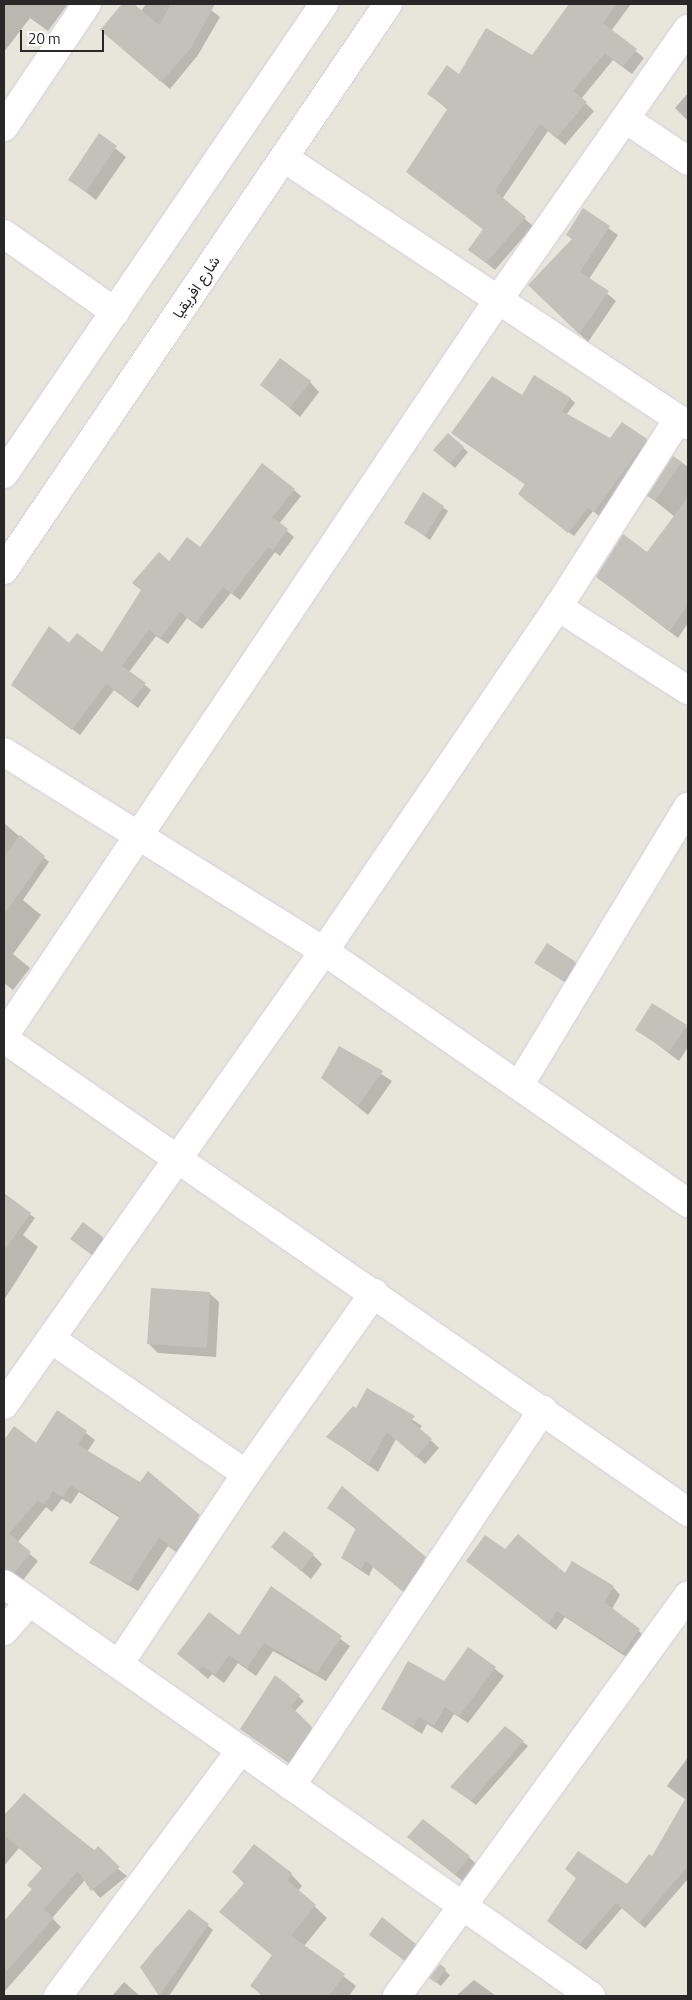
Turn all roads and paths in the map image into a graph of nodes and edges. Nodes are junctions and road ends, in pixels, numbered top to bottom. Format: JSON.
{"nodes":[{"id":1,"x":87,"y":4,"type":"edge"},
{"id":2,"x":324,"y":4,"type":"edge"},
{"id":3,"x":388,"y":4,"type":"edge"},
{"id":4,"x":688,"y":28,"type":"edge"},
{"id":5,"x":627,"y":120,"type":"junction"},
{"id":6,"x":4,"y":127,"type":"edge"},
{"id":7,"x":284,"y":158,"type":"junction"},
{"id":8,"x":688,"y":161,"type":"edge"},
{"id":9,"x":4,"y":234,"type":"edge"},
{"id":10,"x":498,"y":300,"type":"junction"},
{"id":11,"x":114,"y":312,"type":"junction"},
{"id":12,"x":683,"y":422,"type":"edge"},
{"id":13,"x":4,"y":474,"type":"edge"},
{"id":14,"x":4,"y":570,"type":"edge"},
{"id":15,"x":558,"y":607,"type":"junction"},
{"id":16,"x":688,"y":690,"type":"edge"},
{"id":17,"x":4,"y":752,"type":"edge"},
{"id":18,"x":688,"y":807,"type":"edge"},
{"id":19,"x":139,"y":835,"type":"junction"},
{"id":20,"x":324,"y":951,"type":"junction"},
{"id":21,"x":4,"y":1038,"type":"edge"},
{"id":22,"x":520,"y":1084,"type":"junction"},
{"id":23,"x":179,"y":1158,"type":"junction"},
{"id":24,"x":688,"y":1203,"type":"edge"},
{"id":25,"x":374,"y":1293,"type":"junction"},
{"id":26,"x":51,"y":1339,"type":"junction"},
{"id":27,"x":4,"y":1405,"type":"edge"},
{"id":28,"x":543,"y":1409,"type":"junction"},
{"id":29,"x":246,"y":1474,"type":"junction"},
{"id":30,"x":688,"y":1512,"type":"edge"},
{"id":31,"x":4,"y":1584,"type":"edge"},
{"id":32,"x":688,"y":1595,"type":"edge"},
{"id":33,"x":28,"y":1602,"type":"junction"},
{"id":34,"x":4,"y":1631,"type":"edge"},
{"id":35,"x":119,"y":1664,"type":"junction"},
{"id":36,"x":241,"y":1750,"type":"junction"},
{"id":37,"x":291,"y":1786,"type":"junction"},
{"id":38,"x":464,"y":1906,"type":"junction"},
{"id":39,"x":58,"y":1996,"type":"edge"},
{"id":40,"x":397,"y":1996,"type":"edge"},
{"id":41,"x":591,"y":1996,"type":"edge"}],
"edges":[{"from":1,"to":6,"type":"street"},
{"from":2,"to":11,"type":"street"},
{"from":3,"to":7,"type":"street","name":"شارع افريقيا"},
{"from":4,"to":5,"type":"street"},
{"from":5,"to":8,"type":"street"},
{"from":5,"to":10,"type":"street"},
{"from":7,"to":10,"type":"street"},
{"from":7,"to":14,"type":"street","name":"شارع افريقيا"},
{"from":9,"to":11,"type":"street"},
{"from":10,"to":12,"type":"street"},
{"from":10,"to":19,"type":"street"},
{"from":11,"to":13,"type":"street"},
{"from":12,"to":15,"type":"street"},
{"from":15,"to":16,"type":"street"},
{"from":15,"to":20,"type":"street"},
{"from":17,"to":19,"type":"street"},
{"from":18,"to":22,"type":"street"},
{"from":19,"to":20,"type":"street"},
{"from":19,"to":21,"type":"street"},
{"from":20,"to":22,"type":"street"},
{"from":20,"to":23,"type":"street"},
{"from":21,"to":23,"type":"street"},
{"from":22,"to":24,"type":"street"},
{"from":23,"to":25,"type":"street"},
{"from":23,"to":26,"type":"street"},
{"from":25,"to":28,"type":"street"},
{"from":25,"to":29,"type":"street"},
{"from":26,"to":27,"type":"street"},
{"from":26,"to":29,"type":"street"},
{"from":28,"to":30,"type":"street"},
{"from":28,"to":37,"type":"street"},
{"from":29,"to":35,"type":"street"},
{"from":31,"to":33,"type":"street"},
{"from":32,"to":38,"type":"street"},
{"from":33,"to":34,"type":"street"},
{"from":33,"to":35,"type":"street"},
{"from":35,"to":36,"type":"street"},
{"from":36,"to":37,"type":"street"},
{"from":36,"to":39,"type":"street"},
{"from":37,"to":38,"type":"street"},
{"from":38,"to":40,"type":"street"},
{"from":38,"to":41,"type":"street"}]}
